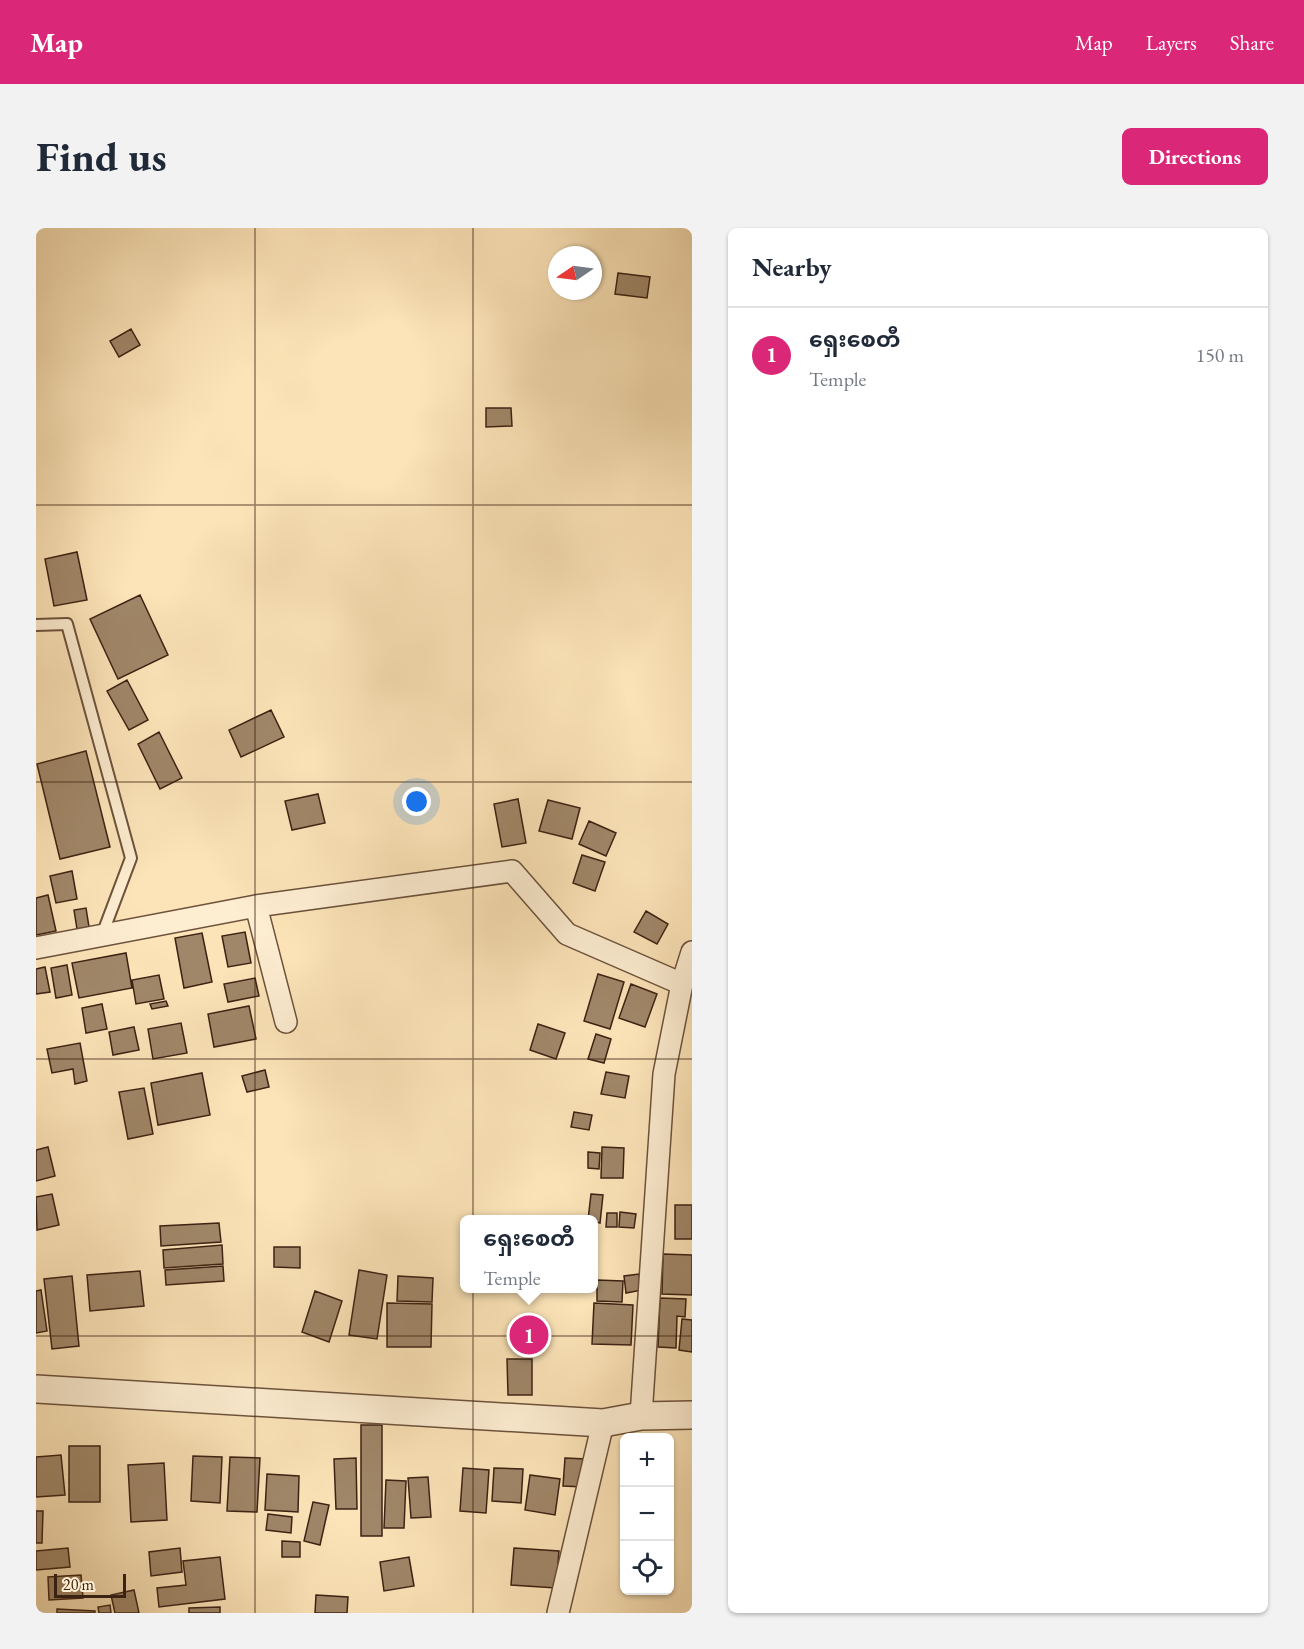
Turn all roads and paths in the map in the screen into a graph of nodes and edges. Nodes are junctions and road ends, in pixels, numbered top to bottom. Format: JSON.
{"nodes":[{"id":1,"x":36,"y":625,"type":"edge"},
{"id":2,"x":256,"y":906,"type":"junction"},
{"id":3,"x":102,"y":934,"type":"junction"},
{"id":4,"x":36,"y":948,"type":"edge"},
{"id":5,"x":692,"y":952,"type":"edge"},
{"id":6,"x":682,"y":984,"type":"junction"},
{"id":7,"x":286,"y":1022,"type":"dead end"},
{"id":8,"x":36,"y":1389,"type":"edge"},
{"id":9,"x":692,"y":1415,"type":"edge"},
{"id":10,"x":641,"y":1416,"type":"junction"},
{"id":11,"x":603,"y":1423,"type":"junction"},
{"id":12,"x":558,"y":1613,"type":"edge"}],
"edges":[{"from":1,"to":3,"type":"lane"},
{"from":2,"to":3,"type":"street"},
{"from":2,"to":6,"type":"street"},
{"from":2,"to":7,"type":"street"},
{"from":3,"to":4,"type":"street"},
{"from":5,"to":6,"type":"street"},
{"from":6,"to":10,"type":"street"},
{"from":8,"to":11,"type":"street"},
{"from":9,"to":10,"type":"street"},
{"from":10,"to":11,"type":"street"},
{"from":11,"to":12,"type":"street"}]}
